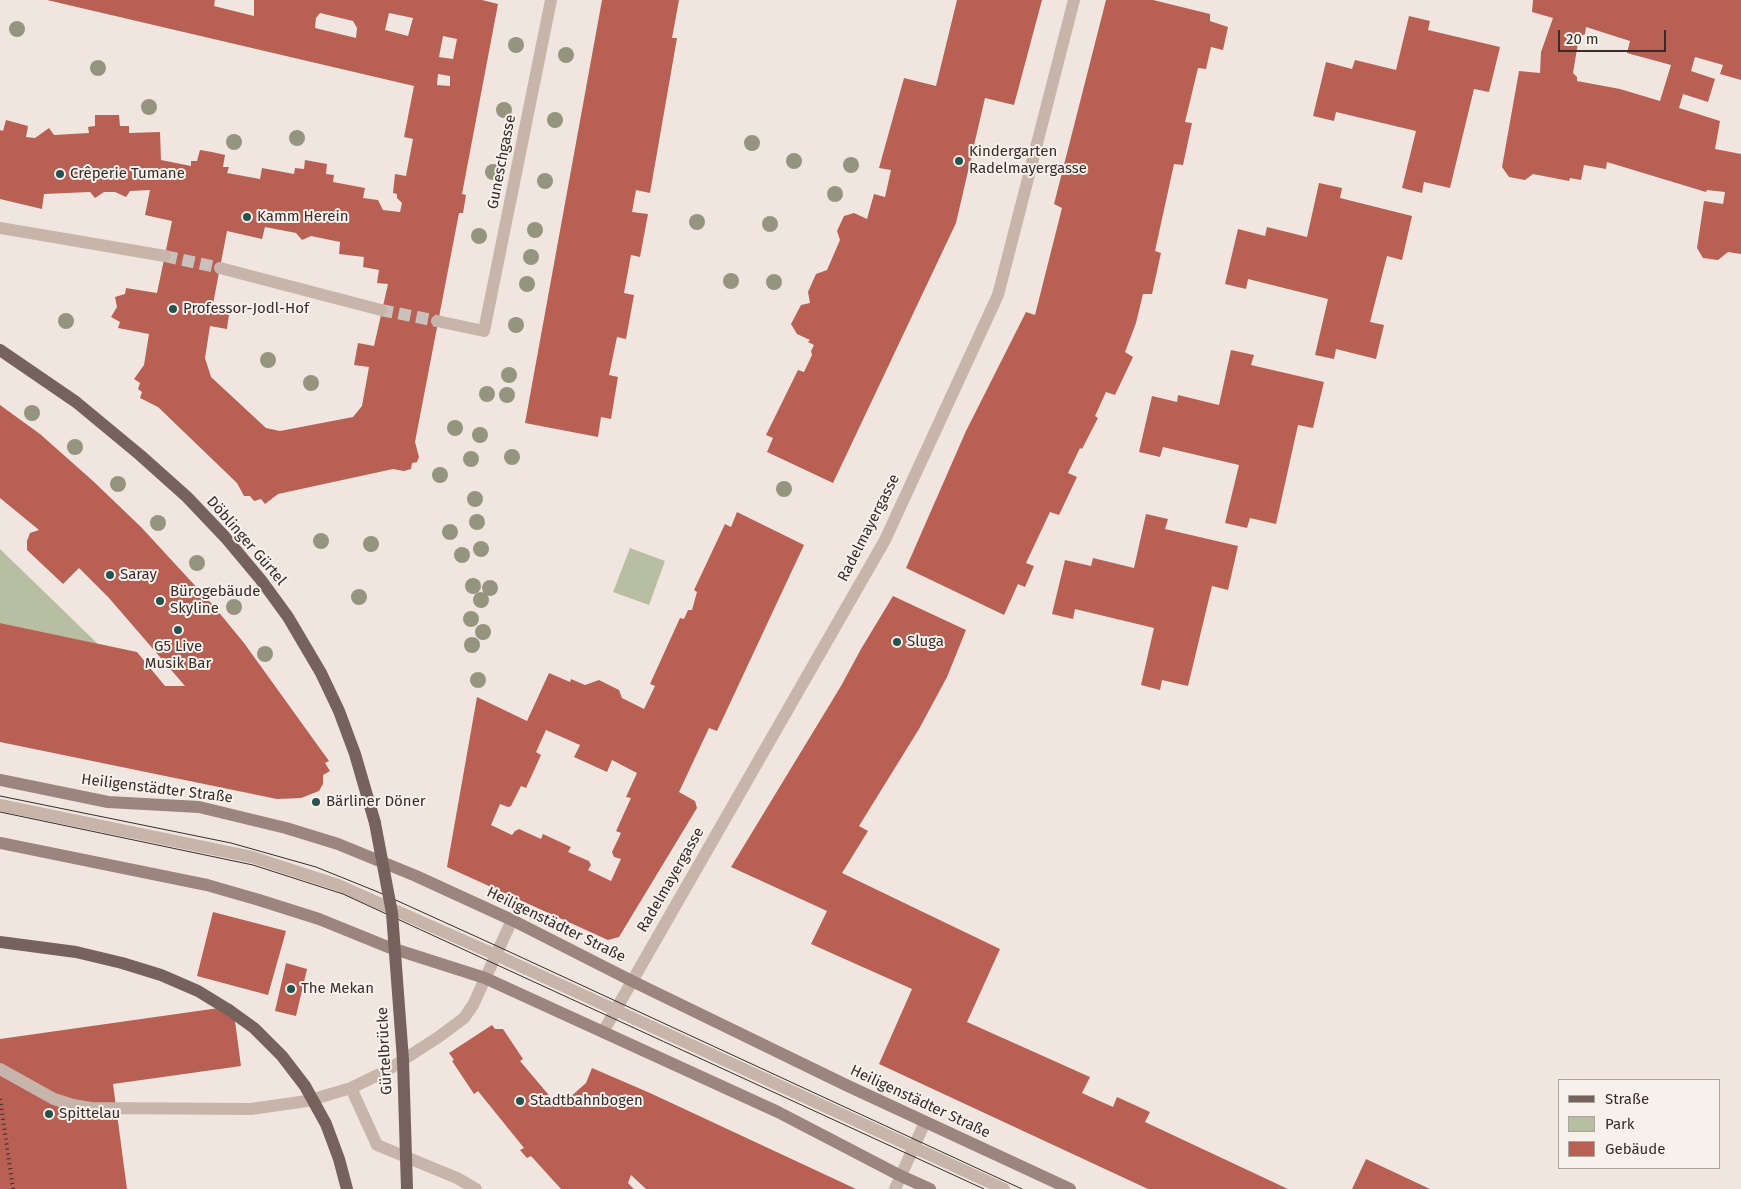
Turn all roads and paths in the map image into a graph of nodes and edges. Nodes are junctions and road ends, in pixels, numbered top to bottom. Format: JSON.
{"nodes":[{"id":1,"x":551,"y":0,"type":"edge"},
{"id":2,"x":1074,"y":0,"type":"edge"},
{"id":3,"x":0,"y":228,"type":"edge"},
{"id":4,"x":165,"y":256,"type":"tunnel mouth"},
{"id":5,"x":220,"y":268,"type":"tunnel mouth"},
{"id":6,"x":381,"y":310,"type":"tunnel mouth"},
{"id":7,"x":437,"y":321,"type":"tunnel mouth"},
{"id":8,"x":0,"y":350,"type":"edge"},
{"id":9,"x":0,"y":780,"type":"edge"},
{"id":10,"x":0,"y":805,"type":"edge"},
{"id":11,"x":374,"y":823,"type":"joint"},
{"id":12,"x":0,"y":843,"type":"edge"},
{"id":13,"x":512,"y":920,"type":"junction"},
{"id":14,"x":0,"y":942,"type":"edge"},
{"id":15,"x":496,"y":955,"type":"junction"},
{"id":16,"x":485,"y":978,"type":"junction"},
{"id":17,"x":632,"y":981,"type":"junction"},
{"id":18,"x":616,"y":1010,"type":"junction"},
{"id":19,"x":603,"y":1032,"type":"junction"},
{"id":20,"x":0,"y":1069,"type":"edge"},
{"id":21,"x":351,"y":1088,"type":"junction"},
{"id":22,"x":925,"y":1122,"type":"junction"},
{"id":23,"x":914,"y":1147,"type":"junction"},
{"id":24,"x":901,"y":1176,"type":"junction"},
{"id":25,"x":348,"y":1189,"type":"edge"},
{"id":26,"x":407,"y":1189,"type":"edge"},
{"id":27,"x":476,"y":1189,"type":"edge"},
{"id":28,"x":895,"y":1189,"type":"edge"},
{"id":29,"x":930,"y":1189,"type":"edge"},
{"id":30,"x":1004,"y":1189,"type":"edge"},
{"id":31,"x":1070,"y":1189,"type":"edge"}],
"edges":[{"from":1,"to":7,"type":"street","name":"Guneschgasse"},
{"from":2,"to":17,"type":"street","name":"Radelmayergasse"},
{"from":3,"to":4,"type":"street"},
{"from":5,"to":6,"type":"street"},
{"from":8,"to":11,"type":"main road","name":"Döblinger Gürtel"},
{"from":9,"to":13,"type":"main road","name":"Heiligenstädter Straße"},
{"from":10,"to":15,"type":"street"},
{"from":11,"to":26,"type":"main road","name":"Gürtelbrücke","bridge":true},
{"from":12,"to":16,"type":"main road"},
{"from":13,"to":15,"type":"street"},
{"from":13,"to":17,"type":"main road","name":"Heiligenstädter Straße"},
{"from":14,"to":25,"type":"main road","bridge":true},
{"from":15,"to":16,"type":"street"},
{"from":15,"to":18,"type":"street"},
{"from":16,"to":19,"type":"main road"},
{"from":16,"to":21,"type":"street"},
{"from":17,"to":18,"type":"street","name":"Radelmayergasse"},
{"from":17,"to":22,"type":"main road","name":"Heiligenstädter Straße"},
{"from":18,"to":19,"type":"street","name":"Radelmayergasse"},
{"from":18,"to":23,"type":"street"},
{"from":19,"to":24,"type":"main road"},
{"from":20,"to":21,"type":"street"},
{"from":21,"to":27,"type":"street"},
{"from":22,"to":23,"type":"street"},
{"from":22,"to":31,"type":"main road","name":"Heiligenstädter Straße"},
{"from":23,"to":24,"type":"street"},
{"from":23,"to":30,"type":"street"},
{"from":24,"to":28,"type":"street"},
{"from":24,"to":29,"type":"main road"}]}
